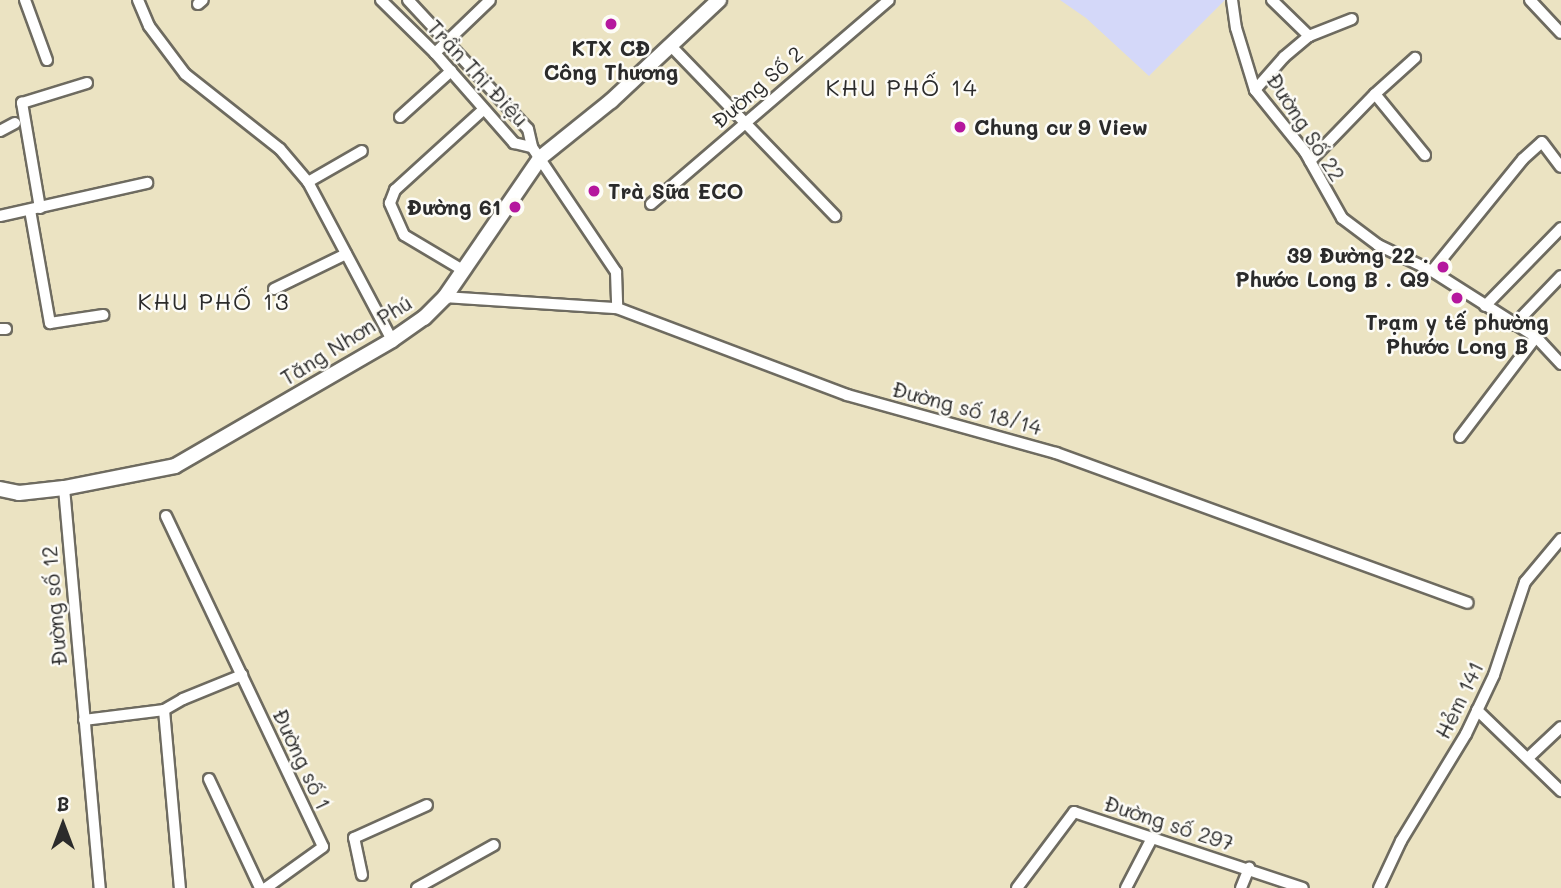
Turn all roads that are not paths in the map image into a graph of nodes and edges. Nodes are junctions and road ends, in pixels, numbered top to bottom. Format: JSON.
{"nodes":[{"id":1,"x":25,"y":0,"type":"edge"},
{"id":2,"x":138,"y":0,"type":"edge"},
{"id":3,"x":381,"y":0,"type":"edge"},
{"id":4,"x":408,"y":0,"type":"edge"},
{"id":5,"x":490,"y":0,"type":"edge"},
{"id":6,"x":719,"y":0,"type":"edge"},
{"id":7,"x":889,"y":0,"type":"edge"},
{"id":8,"x":1232,"y":0,"type":"edge"},
{"id":9,"x":1272,"y":0,"type":"edge"},
{"id":10,"x":1530,"y":0,"type":"edge"},
{"id":11,"x":1352,"y":19,"type":"dead end"},
{"id":12,"x":1561,"y":33,"type":"edge"},
{"id":13,"x":1309,"y":36,"type":"junction"},
{"id":14,"x":448,"y":40,"type":"junction"},
{"id":15,"x":670,"y":45,"type":"junction"},
{"id":16,"x":435,"y":53,"type":"junction"},
{"id":17,"x":1415,"y":58,"type":"dead end"},
{"id":18,"x":47,"y":60,"type":"dead end"},
{"id":19,"x":451,"y":72,"type":"junction"},
{"id":20,"x":87,"y":83,"type":"dead end"},
{"id":21,"x":1255,"y":90,"type":"junction"},
{"id":22,"x":1375,"y":94,"type":"junction"},
{"id":23,"x":484,"y":109,"type":"junction"},
{"id":24,"x":400,"y":117,"type":"dead end"},
{"id":25,"x":15,"y":123,"type":"dead end"},
{"id":26,"x":745,"y":124,"type":"junction"},
{"id":27,"x":0,"y":131,"type":"edge"},
{"id":28,"x":362,"y":151,"type":"dead end"},
{"id":29,"x":536,"y":152,"type":"junction"},
{"id":30,"x":1425,"y":155,"type":"dead end"},
{"id":31,"x":1310,"y":161,"type":"junction"},
{"id":32,"x":1561,"y":167,"type":"edge"},
{"id":33,"x":147,"y":183,"type":"dead end"},
{"id":34,"x":308,"y":183,"type":"junction"},
{"id":35,"x":651,"y":204,"type":"dead end"},
{"id":36,"x":35,"y":209,"type":"junction"},
{"id":37,"x":0,"y":216,"type":"edge"},
{"id":38,"x":835,"y":216,"type":"dead end"},
{"id":39,"x":1561,"y":228,"type":"edge"},
{"id":40,"x":346,"y":254,"type":"junction"},
{"id":41,"x":461,"y":269,"type":"junction"},
{"id":42,"x":1432,"y":271,"type":"junction"},
{"id":43,"x":1561,"y":276,"type":"edge"},
{"id":44,"x":274,"y":289,"type":"dead end"},
{"id":45,"x":445,"y":297,"type":"junction"},
{"id":46,"x":1485,"y":306,"type":"junction"},
{"id":47,"x":617,"y":309,"type":"junction"},
{"id":48,"x":103,"y":315,"type":"dead end"},
{"id":49,"x":1514,"y":325,"type":"junction"},
{"id":50,"x":1536,"y":337,"type":"junction"},
{"id":51,"x":392,"y":340,"type":"junction"},
{"id":52,"x":1561,"y":364,"type":"edge"},
{"id":53,"x":1460,"y":437,"type":"dead end"},
{"id":54,"x":64,"y":488,"type":"junction"},
{"id":55,"x":0,"y":489,"type":"edge"},
{"id":56,"x":166,"y":516,"type":"dead end"},
{"id":57,"x":1561,"y":539,"type":"edge"},
{"id":58,"x":1468,"y":603,"type":"dead end"},
{"id":59,"x":242,"y":675,"type":"junction"},
{"id":60,"x":164,"y":710,"type":"junction"},
{"id":61,"x":1477,"y":710,"type":"junction"},
{"id":62,"x":84,"y":720,"type":"junction"},
{"id":63,"x":1561,"y":727,"type":"edge"},
{"id":64,"x":1528,"y":758,"type":"junction"},
{"id":65,"x":209,"y":779,"type":"dead end"},
{"id":66,"x":1561,"y":791,"type":"edge"},
{"id":67,"x":427,"y":805,"type":"dead end"},
{"id":68,"x":1152,"y":838,"type":"junction"},
{"id":69,"x":494,"y":845,"type":"dead end"},
{"id":70,"x":1249,"y":868,"type":"junction"},
{"id":71,"x":362,"y":875,"type":"dead end"},
{"id":72,"x":100,"y":888,"type":"edge"},
{"id":73,"x":180,"y":888,"type":"edge"},
{"id":74,"x":260,"y":888,"type":"edge"},
{"id":75,"x":266,"y":888,"type":"edge"},
{"id":76,"x":417,"y":888,"type":"edge"},
{"id":77,"x":1017,"y":888,"type":"edge"},
{"id":78,"x":1126,"y":888,"type":"edge"},
{"id":79,"x":1241,"y":888,"type":"edge"},
{"id":80,"x":1303,"y":888,"type":"edge"},
{"id":81,"x":1379,"y":888,"type":"edge"}],
"edges":[{"from":1,"to":18,"type":"street"},
{"from":2,"to":34,"type":"street"},
{"from":3,"to":16,"type":"street","name":"Trần Thị Điệu"},
{"from":4,"to":14,"type":"street","name":"Trần Thị Điệu"},
{"from":5,"to":14,"type":"street"},
{"from":6,"to":15,"type":"street","name":"Tăng Nhơn Phú"},
{"from":7,"to":26,"type":"street","name":"Đường Số 2"},
{"from":8,"to":21,"type":"street","name":"Đường Số 22"},
{"from":9,"to":13,"type":"street"},
{"from":10,"to":12,"type":"street"},
{"from":11,"to":13,"type":"street"},
{"from":13,"to":21,"type":"street"},
{"from":14,"to":16,"type":"street"},
{"from":14,"to":29,"type":"street","name":"Trần Thị Điệu"},
{"from":15,"to":26,"type":"street"},
{"from":15,"to":29,"type":"street","name":"Tăng Nhơn Phú"},
{"from":16,"to":19,"type":"street","name":"Trần Thị Điệu"},
{"from":17,"to":22,"type":"street"},
{"from":19,"to":23,"type":"street","name":"Trần Thị Điệu"},
{"from":19,"to":24,"type":"street"},
{"from":20,"to":36,"type":"street"},
{"from":21,"to":31,"type":"street","name":"Đường Số 22"},
{"from":22,"to":30,"type":"street"},
{"from":22,"to":31,"type":"street"},
{"from":23,"to":29,"type":"street","name":"Trần Thị Điệu"},
{"from":23,"to":41,"type":"street"},
{"from":25,"to":27,"type":"street"},
{"from":26,"to":35,"type":"street","name":"Đường Số 2"},
{"from":26,"to":38,"type":"street"},
{"from":28,"to":34,"type":"street"},
{"from":29,"to":41,"type":"street","name":"Tăng Nhơn Phú"},
{"from":29,"to":47,"type":"street"},
{"from":31,"to":42,"type":"street","name":"Đường Số 22"},
{"from":32,"to":42,"type":"street"},
{"from":33,"to":36,"type":"street"},
{"from":34,"to":40,"type":"street"},
{"from":36,"to":37,"type":"street"},
{"from":36,"to":48,"type":"street"},
{"from":39,"to":46,"type":"street"},
{"from":40,"to":44,"type":"street"},
{"from":40,"to":51,"type":"street"},
{"from":41,"to":45,"type":"street","name":"Tăng Nhơn Phú"},
{"from":42,"to":46,"type":"street","name":"Đường Số 22"},
{"from":43,"to":49,"type":"street"},
{"from":45,"to":47,"type":"street","name":"Đường số 18/14"},
{"from":45,"to":51,"type":"street","name":"Tăng Nhơn Phú"},
{"from":46,"to":49,"type":"street","name":"Đường Số 22"},
{"from":47,"to":58,"type":"street","name":"Đường số 18/14"},
{"from":49,"to":50,"type":"street","name":"Đường Số 22"},
{"from":50,"to":52,"type":"street","name":"Đường Số 22"},
{"from":50,"to":53,"type":"street"},
{"from":51,"to":54,"type":"street","name":"Tăng Nhơn Phú"},
{"from":54,"to":55,"type":"street","name":"Tăng Nhơn Phú"},
{"from":54,"to":62,"type":"street","name":"Đường số 12"},
{"from":56,"to":59,"type":"street","name":"Đường số 1"},
{"from":57,"to":61,"type":"street","name":"Hẻm 141"},
{"from":59,"to":60,"type":"street"},
{"from":59,"to":75,"type":"street","name":"Đường số 1"},
{"from":60,"to":62,"type":"street"},
{"from":60,"to":73,"type":"street"},
{"from":61,"to":64,"type":"street"},
{"from":61,"to":81,"type":"street","name":"Hẻm 141"},
{"from":62,"to":72,"type":"street"},
{"from":63,"to":64,"type":"street"},
{"from":64,"to":66,"type":"street"},
{"from":65,"to":74,"type":"street"},
{"from":67,"to":71,"type":"street"},
{"from":68,"to":70,"type":"street","name":"Đường số 297"},
{"from":68,"to":77,"type":"street","name":"Đường số 297"},
{"from":68,"to":78,"type":"street"},
{"from":69,"to":76,"type":"street"},
{"from":70,"to":79,"type":"street"},
{"from":70,"to":80,"type":"street","name":"Đường số 297"}]}
